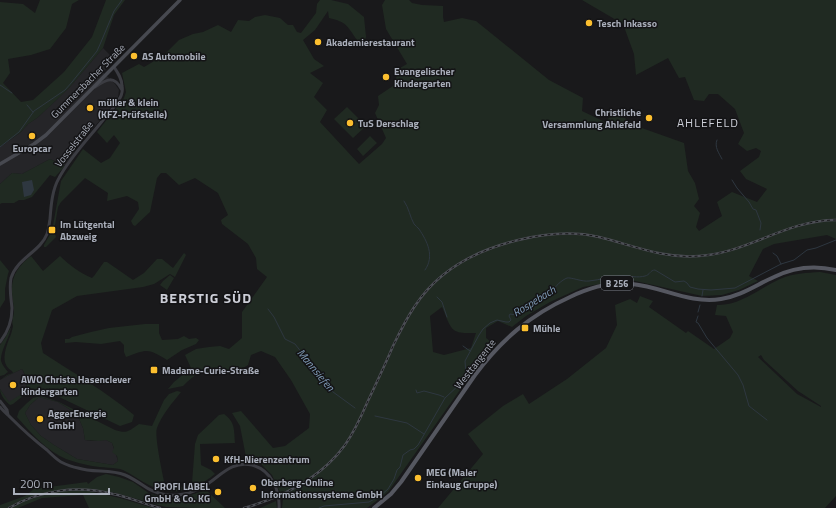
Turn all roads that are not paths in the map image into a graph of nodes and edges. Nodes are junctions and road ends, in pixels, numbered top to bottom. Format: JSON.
{"nodes":[{"id":1,"x":180,"y":0,"type":"edge"},
{"id":2,"x":114,"y":67,"type":"junction"},
{"id":3,"x":93,"y":88,"type":"junction"},
{"id":4,"x":122,"y":90,"type":"junction"},
{"id":5,"x":0,"y":164,"type":"edge"},
{"id":6,"x":836,"y":270,"type":"edge"},
{"id":7,"x":0,"y":342,"type":"edge"},
{"id":8,"x":0,"y":401,"type":"edge"},
{"id":9,"x":0,"y":407,"type":"edge"},
{"id":10,"x":8,"y":415,"type":"junction"},
{"id":11,"x":279,"y":508,"type":"edge"},
{"id":12,"x":374,"y":508,"type":"edge"}],
"edges":[{"from":1,"to":2,"type":"main road","name":"Gummersbacher Straße"},
{"from":2,"to":3,"type":"main road","name":"Gummersbacher Straße"},
{"from":2,"to":4,"type":"street"},
{"from":3,"to":4,"type":"street"},
{"from":3,"to":5,"type":"main road","name":"Gummersbacher Straße"},
{"from":4,"to":7,"type":"street","name":"Vosselstraße"},
{"from":6,"to":12,"type":"main road","name":"Westtangente","number":"B 256"},
{"from":8,"to":10,"type":"street"},
{"from":9,"to":10,"type":"street"},
{"from":10,"to":11,"type":"street"}]}
